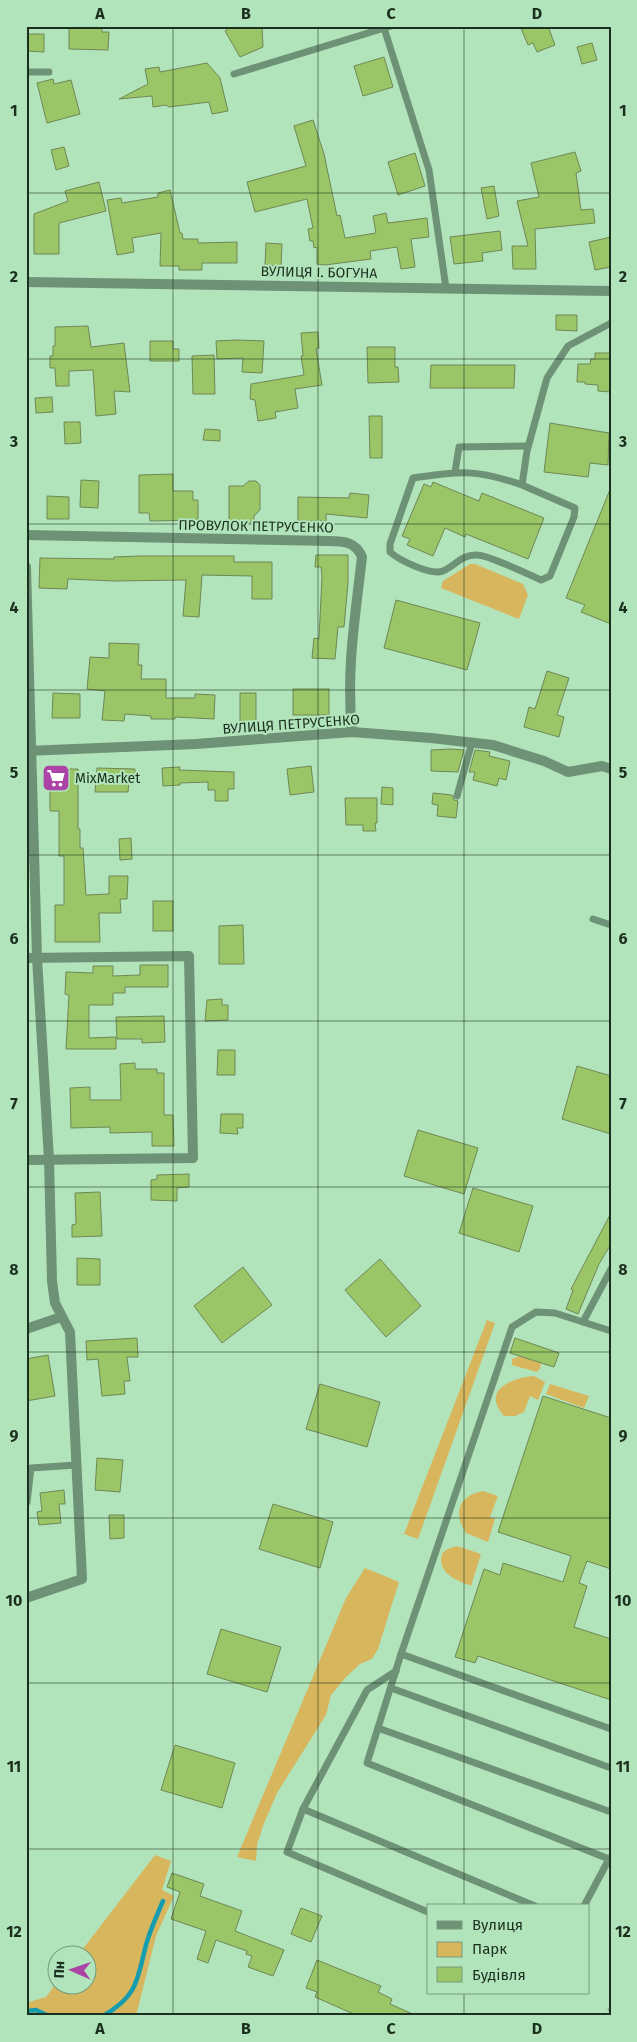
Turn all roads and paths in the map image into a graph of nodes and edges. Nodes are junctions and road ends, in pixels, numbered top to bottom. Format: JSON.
{"nodes":[{"id":1,"x":388,"y":27,"type":"edge"},
{"id":2,"x":26,"y":72,"type":"edge"},
{"id":3,"x":49,"y":72,"type":"dead end"},
{"id":4,"x":234,"y":74,"type":"dead end"},
{"id":5,"x":26,"y":282,"type":"edge"},
{"id":6,"x":446,"y":288,"type":"junction"},
{"id":7,"x":611,"y":291,"type":"edge"},
{"id":8,"x":611,"y":324,"type":"edge"},
{"id":9,"x":528,"y":446,"type":"junction"},
{"id":10,"x":456,"y":472,"type":"junction"},
{"id":11,"x":522,"y":485,"type":"junction"},
{"id":12,"x":26,"y":536,"type":"edge"},
{"id":13,"x":26,"y":567,"type":"edge"},
{"id":14,"x":352,"y":732,"type":"junction"},
{"id":15,"x":472,"y":742,"type":"junction"},
{"id":16,"x":28,"y":751,"type":"edge"},
{"id":17,"x":611,"y":769,"type":"edge"},
{"id":18,"x":457,"y":796,"type":"dead end"},
{"id":19,"x":594,"y":919,"type":"dead end"},
{"id":20,"x":611,"y":925,"type":"edge"},
{"id":21,"x":32,"y":958,"type":"edge"},
{"id":22,"x":26,"y":1160,"type":"edge"},
{"id":23,"x":49,"y":1160,"type":"junction"},
{"id":24,"x":611,"y":1269,"type":"edge"},
{"id":25,"x":61,"y":1317,"type":"junction"},
{"id":26,"x":583,"y":1322,"type":"junction"},
{"id":27,"x":26,"y":1329,"type":"edge"},
{"id":28,"x":611,"y":1331,"type":"edge"},
{"id":29,"x":76,"y":1465,"type":"junction"},
{"id":30,"x":27,"y":1502,"type":"edge"},
{"id":31,"x":26,"y":1598,"type":"edge"},
{"id":32,"x":401,"y":1654,"type":"junction"},
{"id":33,"x":396,"y":1671,"type":"junction"},
{"id":34,"x":390,"y":1688,"type":"junction"},
{"id":35,"x":378,"y":1728,"type":"junction"},
{"id":36,"x":611,"y":1729,"type":"edge"},
{"id":37,"x":611,"y":1768,"type":"edge"},
{"id":38,"x":304,"y":1808,"type":"junction"},
{"id":39,"x":611,"y":1812,"type":"edge"},
{"id":40,"x":610,"y":1858,"type":"edge"},
{"id":41,"x":530,"y":1904,"type":"edge"},
{"id":42,"x":585,"y":1904,"type":"edge"},
{"id":43,"x":427,"y":1912,"type":"edge"},
{"id":44,"x":611,"y":2008,"type":"edge"},
{"id":45,"x":602,"y":2016,"type":"edge"}],
"edges":[{"from":1,"to":4,"type":"lane"},
{"from":1,"to":6,"type":"lane"},
{"from":2,"to":3,"type":"lane"},
{"from":5,"to":6,"type":"street","name":"ВУЛИЦЯ І. БОГУНА"},
{"from":6,"to":7,"type":"street","name":"ВУЛИЦЯ І. БОГУНА"},
{"from":8,"to":9,"type":"lane"},
{"from":9,"to":10,"type":"lane"},
{"from":9,"to":11,"type":"lane"},
{"from":10,"to":11,"type":"lane"},
{"from":10,"to":11,"type":"lane"},
{"from":12,"to":14,"type":"street","name":"ПРОВУЛОК ПЕТРУСЕНКО"},
{"from":13,"to":16,"type":"street"},
{"from":14,"to":15,"type":"street","name":"ВУЛИЦЯ ПЕТРУСЕНКО"},
{"from":14,"to":16,"type":"street","name":"ВУЛИЦЯ ПЕТРУСЕНКО"},
{"from":15,"to":17,"type":"street","name":"ВУЛИЦЯ ПЕТРУСЕНКО"},
{"from":15,"to":18,"type":"lane"},
{"from":16,"to":21,"type":"street"},
{"from":19,"to":20,"type":"lane"},
{"from":21,"to":23,"type":"street"},
{"from":21,"to":23,"type":"street"},
{"from":22,"to":23,"type":"street"},
{"from":23,"to":25,"type":"street"},
{"from":24,"to":26,"type":"lane"},
{"from":25,"to":27,"type":"street"},
{"from":25,"to":29,"type":"street"},
{"from":26,"to":28,"type":"lane"},
{"from":26,"to":32,"type":"lane"},
{"from":29,"to":30,"type":"lane"},
{"from":29,"to":31,"type":"street"},
{"from":32,"to":33,"type":"lane"},
{"from":32,"to":36,"type":"lane"},
{"from":33,"to":34,"type":"lane"},
{"from":33,"to":38,"type":"lane"},
{"from":34,"to":35,"type":"lane"},
{"from":34,"to":37,"type":"lane"},
{"from":35,"to":39,"type":"lane"},
{"from":35,"to":40,"type":"lane"},
{"from":38,"to":41,"type":"lane"},
{"from":38,"to":43,"type":"lane"},
{"from":40,"to":42,"type":"lane"},
{"from":44,"to":45,"type":"path"}]}
